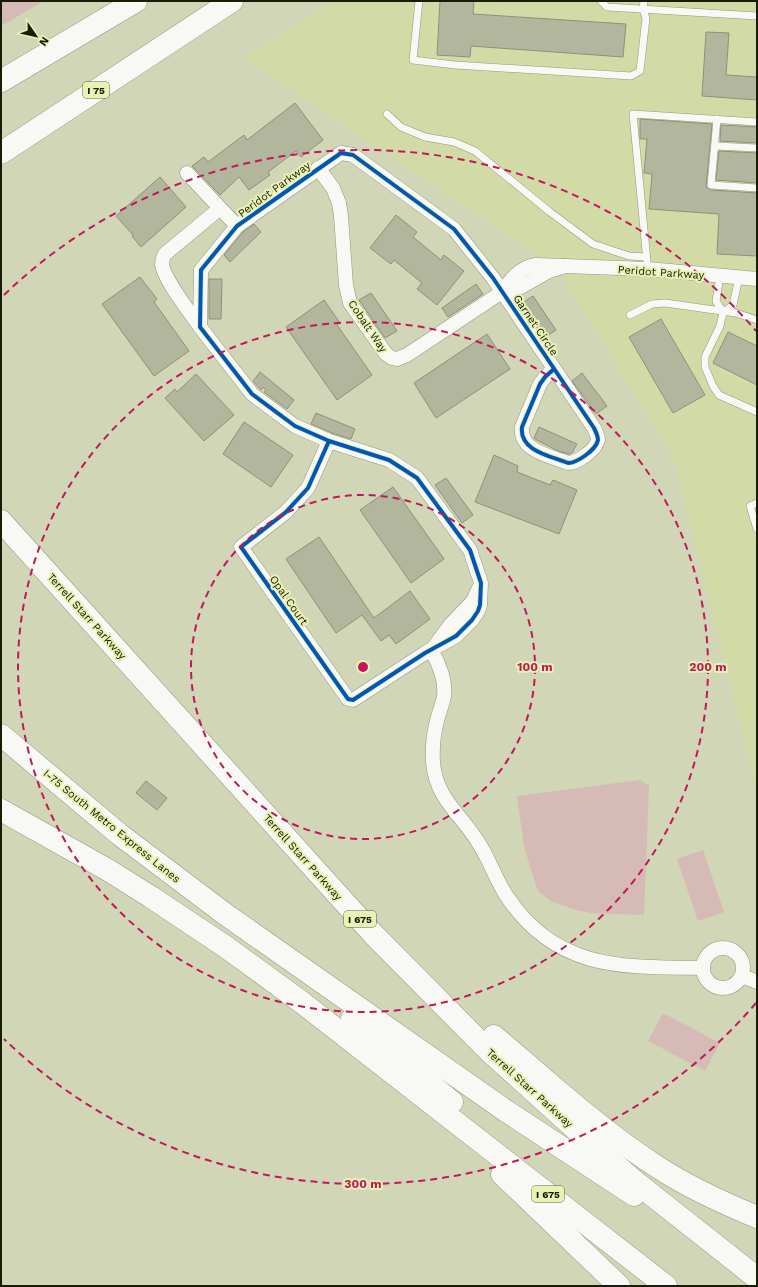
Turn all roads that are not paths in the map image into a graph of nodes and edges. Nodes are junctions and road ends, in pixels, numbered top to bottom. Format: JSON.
{"nodes":[{"id":1,"x":136,"y":1,"type":"edge"},
{"id":2,"x":232,"y":1,"type":"edge"},
{"id":3,"x":419,"y":1,"type":"edge"},
{"id":4,"x":601,"y":1,"type":"edge"},
{"id":5,"x":644,"y":1,"type":"edge"},
{"id":6,"x":643,"y":9,"type":"junction"},
{"id":7,"x":757,"y":16,"type":"edge"},
{"id":8,"x":1,"y":81,"type":"edge"},
{"id":9,"x":387,"y":114,"type":"dead end"},
{"id":10,"x":717,"y":120,"type":"junction"},
{"id":11,"x":757,"y":122,"type":"edge"},
{"id":12,"x":715,"y":146,"type":"junction"},
{"id":13,"x":757,"y":148,"type":"edge"},
{"id":14,"x":1,"y":153,"type":"edge"},
{"id":15,"x":318,"y":168,"type":"junction"},
{"id":16,"x":187,"y":173,"type":"dead end"},
{"id":17,"x":757,"y":188,"type":"edge"},
{"id":18,"x":220,"y":209,"type":"junction"},
{"id":19,"x":237,"y":226,"type":"junction"},
{"id":20,"x":647,"y":263,"type":"junction"},
{"id":21,"x":720,"y":276,"type":"junction"},
{"id":22,"x":739,"y":277,"type":"junction"},
{"id":23,"x":757,"y":279,"type":"edge"},
{"id":24,"x":502,"y":292,"type":"junction"},
{"id":25,"x":723,"y":312,"type":"junction"},
{"id":26,"x":630,"y":315,"type":"dead end"},
{"id":27,"x":757,"y":320,"type":"edge"},
{"id":28,"x":200,"y":327,"type":"junction"},
{"id":29,"x":554,"y":368,"type":"junction"},
{"id":30,"x":757,"y":412,"type":"edge"},
{"id":31,"x":329,"y":441,"type":"junction"},
{"id":32,"x":757,"y":503,"type":"edge"},
{"id":33,"x":1,"y":521,"type":"edge"},
{"id":34,"x":757,"y":529,"type":"edge"},
{"id":35,"x":431,"y":650,"type":"junction"},
{"id":36,"x":1,"y":735,"type":"edge"},
{"id":37,"x":1,"y":810,"type":"edge"},
{"id":38,"x":225,"y":914,"type":"junction"},
{"id":39,"x":374,"y":935,"type":"junction"},
{"id":40,"x":703,"y":968,"type":"junction"},
{"id":41,"x":742,"y":976,"type":"junction"},
{"id":42,"x":757,"y":982,"type":"edge"},
{"id":43,"x":429,"y":1102,"type":"junction"},
{"id":44,"x":549,"y":1195,"type":"junction"},
{"id":45,"x":757,"y":1217,"type":"edge"},
{"id":46,"x":757,"y":1278,"type":"edge"},
{"id":47,"x":619,"y":1286,"type":"edge"},
{"id":48,"x":666,"y":1286,"type":"edge"}],
"edges":[{"from":1,"to":8,"type":"highway"},
{"from":2,"to":14,"type":"highway","number":"I 75"},
{"from":3,"to":6,"type":"lane"},
{"from":4,"to":6,"type":"lane"},
{"from":5,"to":6,"type":"lane"},
{"from":6,"to":7,"type":"lane"},
{"from":9,"to":20,"type":"lane"},
{"from":10,"to":11,"type":"lane"},
{"from":10,"to":12,"type":"lane"},
{"from":10,"to":20,"type":"lane"},
{"from":12,"to":13,"type":"lane"},
{"from":12,"to":17,"type":"lane"},
{"from":15,"to":19,"type":"street","name":"Peridot Parkway"},
{"from":15,"to":24,"type":"street","name":"Peridot Parkway"},
{"from":15,"to":24,"type":"street","name":"Cobalt Way"},
{"from":16,"to":18,"type":"street","name":"Peridot Parkway"},
{"from":18,"to":19,"type":"street","name":"Peridot Parkway"},
{"from":18,"to":28,"type":"street","name":"Peridot Parkway"},
{"from":19,"to":28,"type":"street","name":"Peridot Parkway"},
{"from":20,"to":21,"type":"street","name":"Peridot Parkway"},
{"from":20,"to":24,"type":"street","name":"Peridot Parkway"},
{"from":21,"to":22,"type":"street","name":"Peridot Parkway"},
{"from":21,"to":25,"type":"lane"},
{"from":22,"to":23,"type":"street","name":"Peridot Parkway"},
{"from":22,"to":25,"type":"lane"},
{"from":24,"to":29,"type":"street","name":"Garnet Circle"},
{"from":25,"to":26,"type":"lane"},
{"from":25,"to":27,"type":"lane"},
{"from":25,"to":30,"type":"lane"},
{"from":28,"to":31,"type":"street","name":"Peridot Parkway"},
{"from":29,"to":29,"type":"street","name":"Garnet Circle"},
{"from":31,"to":35,"type":"street","name":"Peridot Parkway"},
{"from":31,"to":35,"type":"street","name":"Opal Court"},
{"from":32,"to":34,"type":"lane"},
{"from":33,"to":39,"type":"highway","name":"Terrell Starr Parkway","number":"I 675"},
{"from":35,"to":40,"type":"street"},
{"from":36,"to":38,"type":"highway","name":"I-75 South Metro Express Lanes"},
{"from":37,"to":43,"type":"highway","number":"I 675"},
{"from":38,"to":44,"type":"highway"},
{"from":38,"to":46,"type":"highway"},
{"from":39,"to":45,"type":"highway"},
{"from":39,"to":46,"type":"highway","name":"Terrell Starr Parkway","number":"I 675"},
{"from":40,"to":41,"type":"street"},
{"from":40,"to":41,"type":"street"},
{"from":41,"to":42,"type":"street"},
{"from":43,"to":44,"type":"highway","number":"I 675"},
{"from":43,"to":47,"type":"highway"},
{"from":44,"to":48,"type":"highway","number":"I 675"}]}
